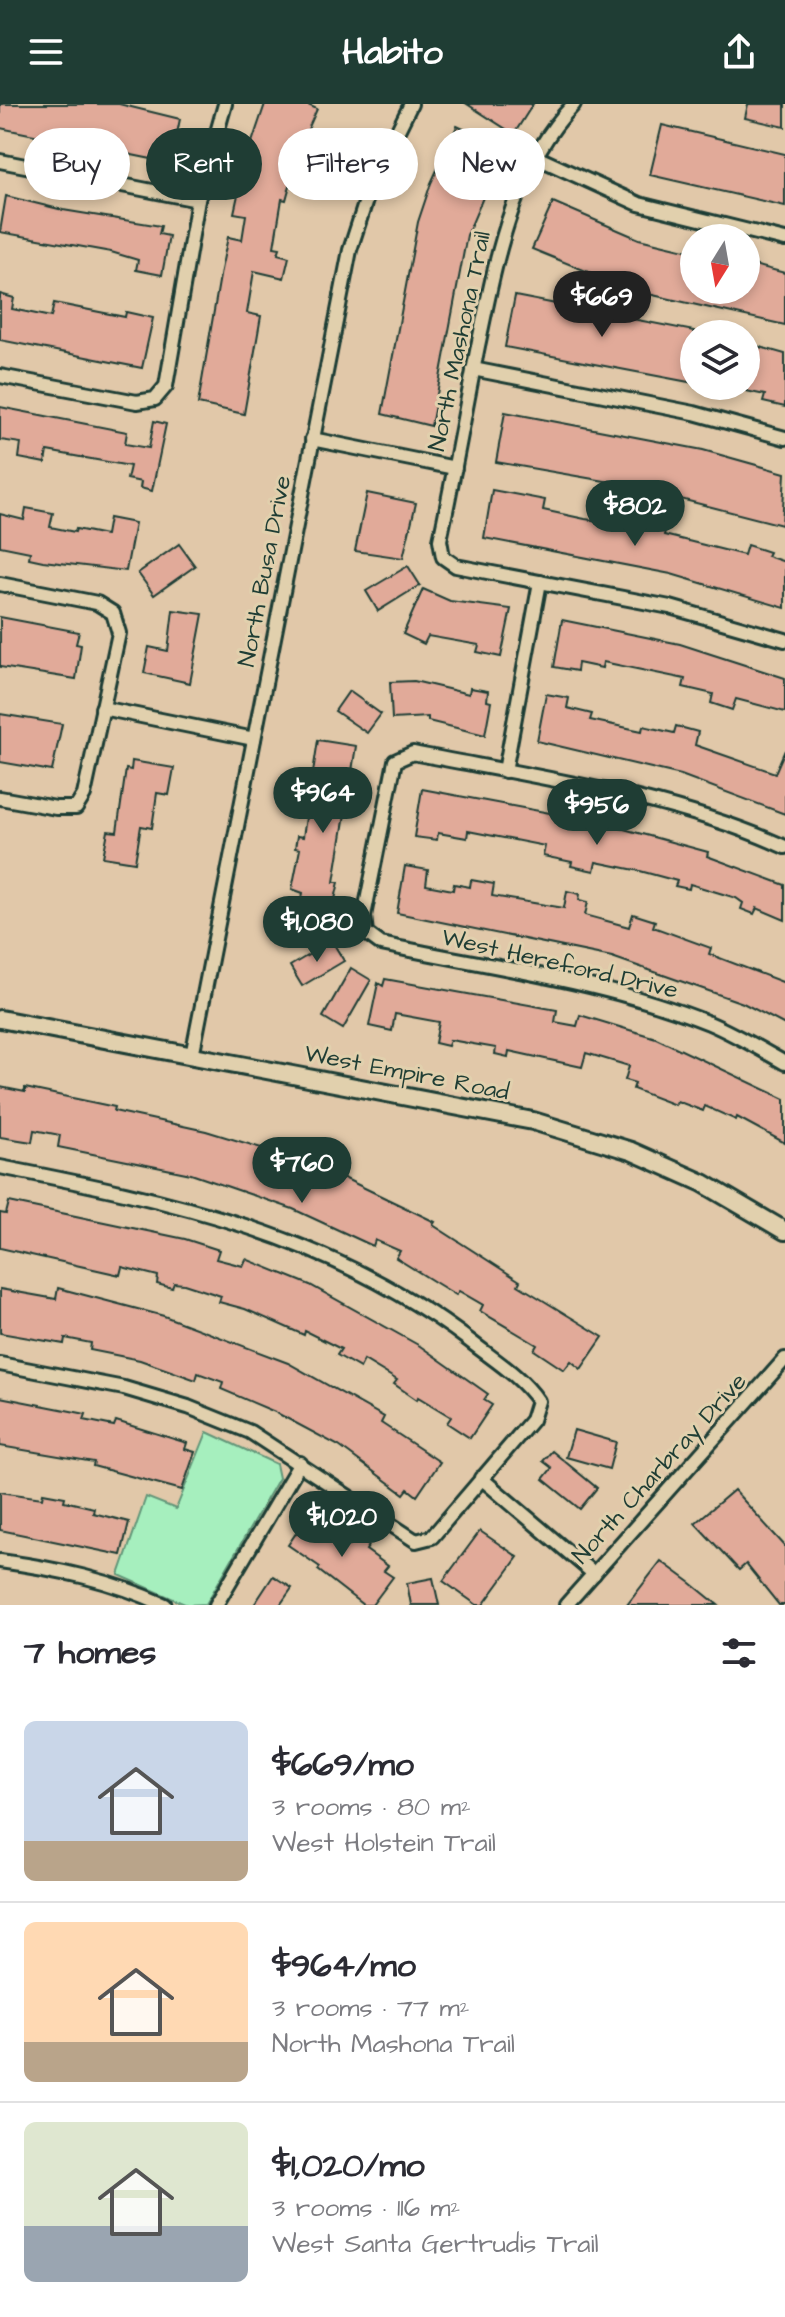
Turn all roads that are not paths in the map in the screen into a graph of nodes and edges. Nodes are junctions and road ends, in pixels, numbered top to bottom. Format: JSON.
{"nodes":[{"id":1,"x":225,"y":104,"type":"edge"},
{"id":2,"x":410,"y":104,"type":"edge"},
{"id":3,"x":574,"y":104,"type":"edge"},
{"id":4,"x":218,"y":128,"type":"edge"},
{"id":5,"x":545,"y":144,"type":"edge"},
{"id":6,"x":0,"y":161,"type":"edge"},
{"id":7,"x":545,"y":161,"type":"edge"},
{"id":8,"x":146,"y":190,"type":"edge"},
{"id":9,"x":198,"y":200,"type":"edge"},
{"id":10,"x":515,"y":200,"type":"edge"},
{"id":11,"x":785,"y":240,"type":"edge"},
{"id":12,"x":473,"y":369,"type":"junction"},
{"id":13,"x":0,"y":376,"type":"edge"},
{"id":14,"x":785,"y":438,"type":"edge"},
{"id":15,"x":312,"y":439,"type":"junction"},
{"id":16,"x":455,"y":468,"type":"junction"},
{"id":17,"x":540,"y":582,"type":"junction"},
{"id":18,"x":0,"y":584,"type":"edge"},
{"id":19,"x":785,"y":640,"type":"edge"},
{"id":20,"x":102,"y":708,"type":"junction"},
{"id":21,"x":254,"y":739,"type":"junction"},
{"id":22,"x":505,"y":771,"type":"junction"},
{"id":23,"x":0,"y":798,"type":"edge"},
{"id":24,"x":785,"y":847,"type":"edge"},
{"id":25,"x":0,"y":1019,"type":"edge"},
{"id":26,"x":192,"y":1056,"type":"junction"},
{"id":27,"x":785,"y":1063,"type":"edge"},
{"id":28,"x":0,"y":1167,"type":"edge"},
{"id":29,"x":785,"y":1231,"type":"edge"},
{"id":30,"x":785,"y":1359,"type":"edge"},
{"id":31,"x":0,"y":1364,"type":"edge"},
{"id":32,"x":300,"y":1463,"type":"junction"},
{"id":33,"x":481,"y":1478,"type":"junction"},
{"id":34,"x":0,"y":1561,"type":"edge"},
{"id":35,"x":594,"y":1574,"type":"junction"},
{"id":36,"x":165,"y":1605,"type":"edge"},
{"id":37,"x":216,"y":1605,"type":"edge"},
{"id":38,"x":566,"y":1605,"type":"edge"}],
"edges":[{"from":1,"to":4,"type":"street"},
{"from":2,"to":15,"type":"street","name":"North Busa Drive"},
{"from":3,"to":5,"type":"street","name":"North Mashona Trail"},
{"from":6,"to":8,"type":"street"},
{"from":7,"to":11,"type":"street"},
{"from":9,"to":13,"type":"street"},
{"from":10,"to":12,"type":"street","name":"North Mashona Trail"},
{"from":12,"to":14,"type":"street"},
{"from":12,"to":16,"type":"street","name":"North Mashona Trail"},
{"from":15,"to":16,"type":"street"},
{"from":15,"to":21,"type":"street","name":"North Busa Drive"},
{"from":16,"to":17,"type":"street","name":"North Mashona Trail"},
{"from":17,"to":19,"type":"street"},
{"from":17,"to":22,"type":"street"},
{"from":18,"to":20,"type":"street"},
{"from":20,"to":21,"type":"street"},
{"from":20,"to":23,"type":"street"},
{"from":21,"to":26,"type":"street","name":"North Busa Drive"},
{"from":22,"to":24,"type":"street"},
{"from":22,"to":27,"type":"street","name":"West Hereford Drive"},
{"from":25,"to":26,"type":"street","name":"West Empire Road"},
{"from":26,"to":29,"type":"street","name":"West Empire Road"},
{"from":28,"to":33,"type":"street"},
{"from":30,"to":35,"type":"street","name":"North Charbray Drive"},
{"from":31,"to":32,"type":"street"},
{"from":32,"to":33,"type":"street"},
{"from":32,"to":37,"type":"street"},
{"from":33,"to":35,"type":"street"},
{"from":34,"to":36,"type":"street"},
{"from":35,"to":38,"type":"street","name":"North Charbray Drive"}]}
